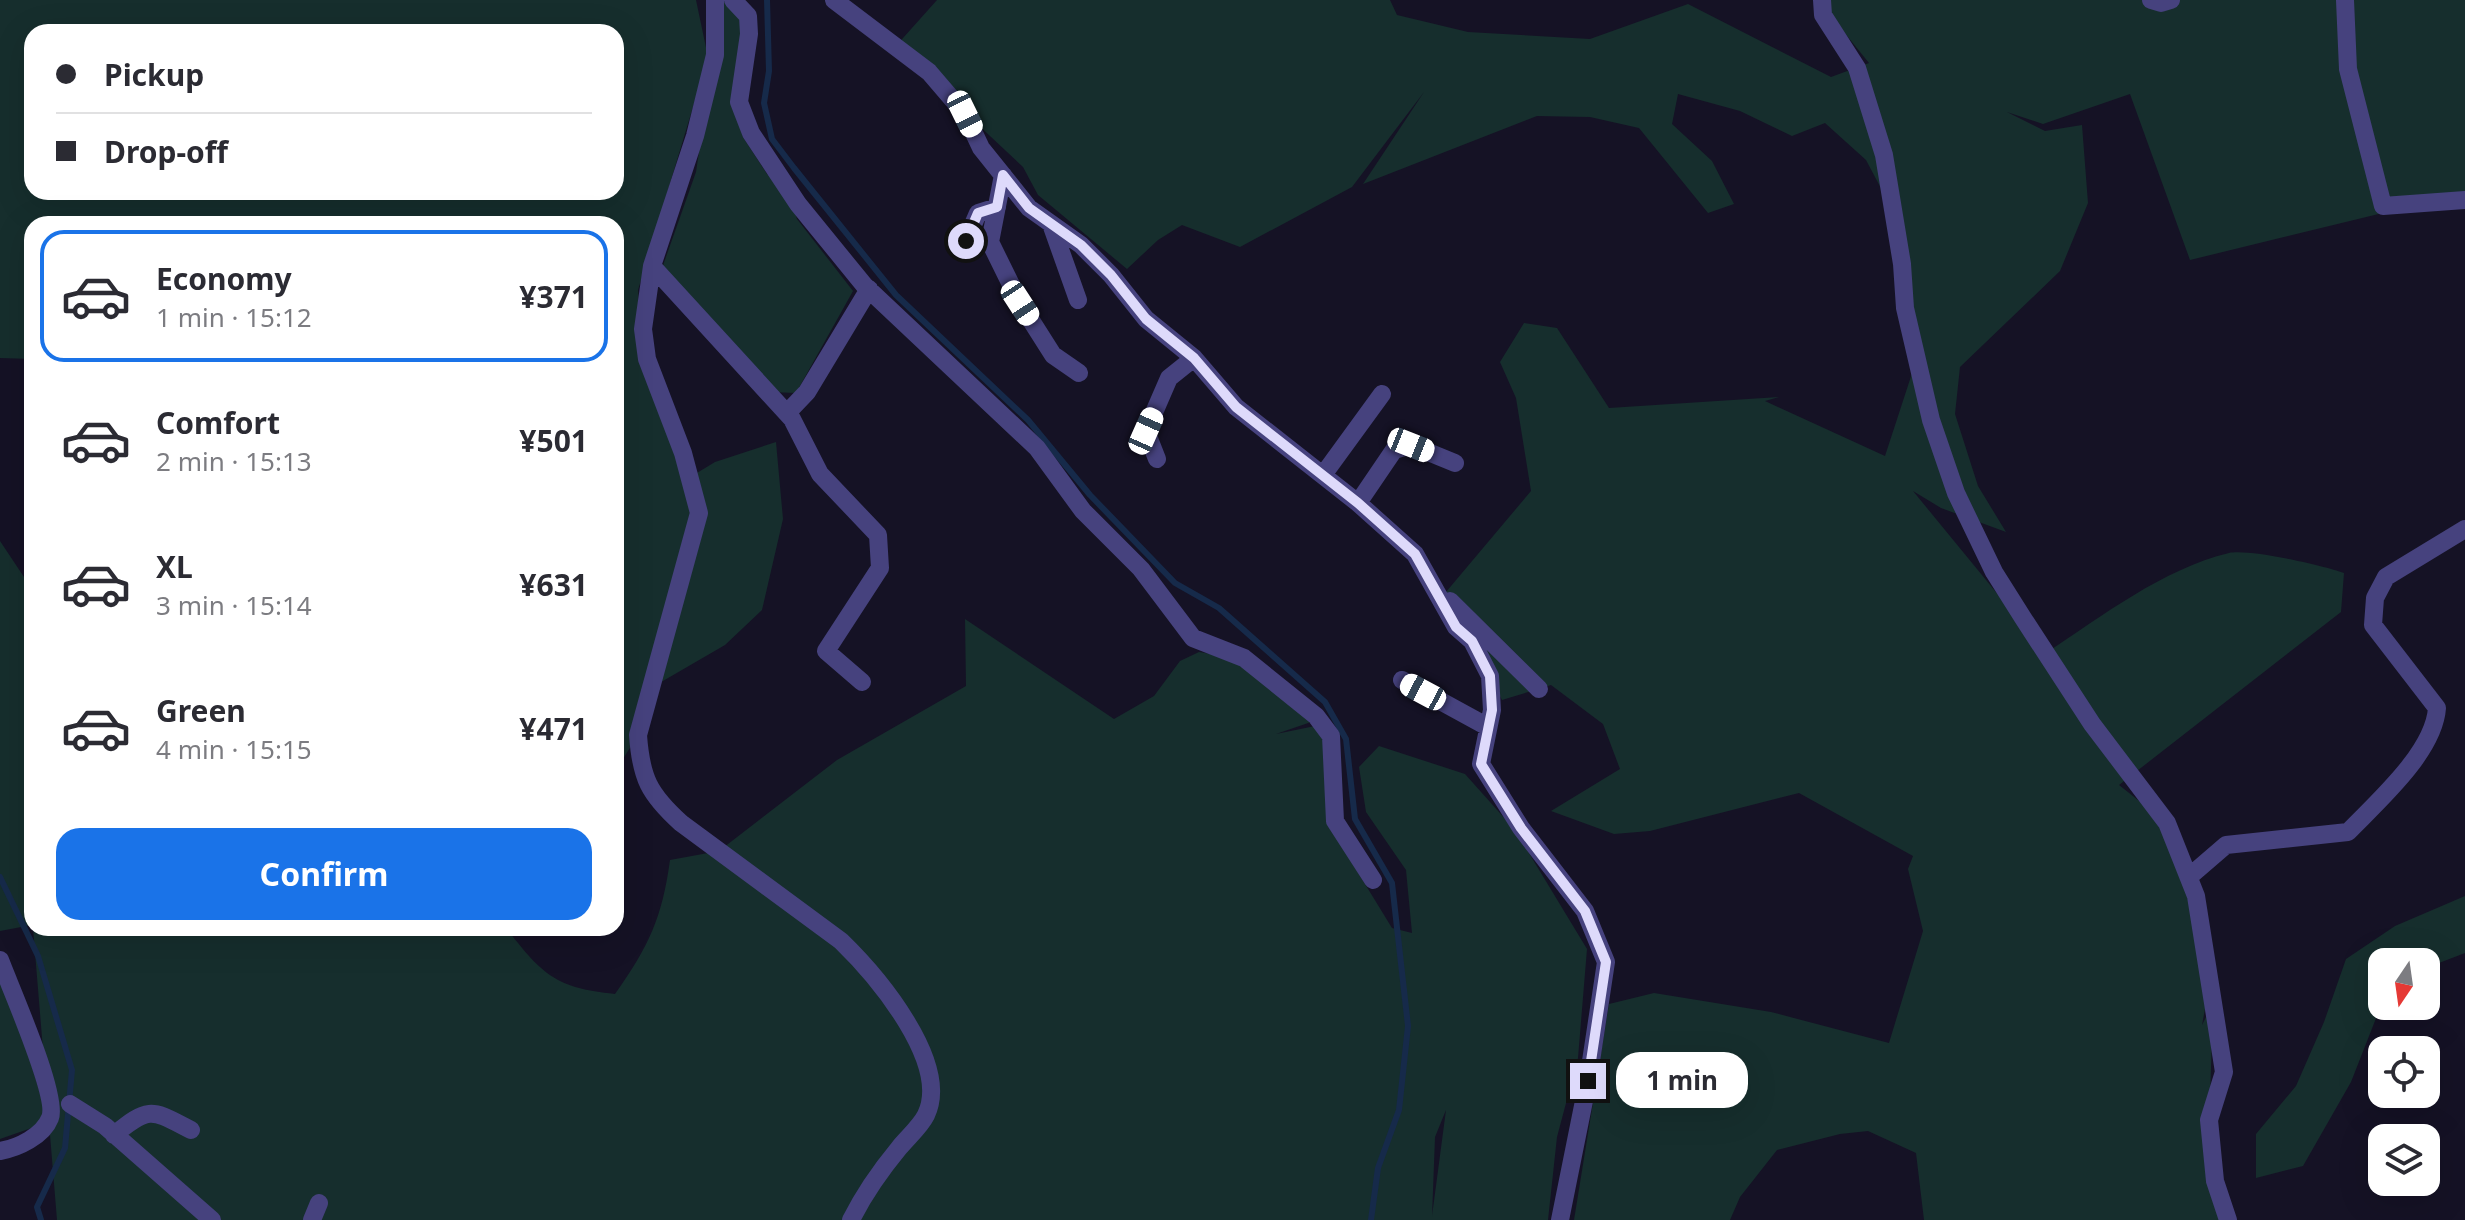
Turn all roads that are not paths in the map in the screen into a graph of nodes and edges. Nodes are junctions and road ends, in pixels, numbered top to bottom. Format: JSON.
{"nodes":[{"id":1,"x":715,"y":0,"type":"edge"},
{"id":2,"x":733,"y":0,"type":"edge"},
{"id":3,"x":834,"y":0,"type":"edge"},
{"id":4,"x":1822,"y":0,"type":"edge"},
{"id":5,"x":2151,"y":0,"type":"edge"},
{"id":6,"x":2171,"y":0,"type":"edge"},
{"id":7,"x":2345,"y":0,"type":"edge"},
{"id":8,"x":1003,"y":175,"type":"junction"},
{"id":9,"x":2465,"y":200,"type":"edge"},
{"id":10,"x":997,"y":207,"type":"junction"},
{"id":11,"x":1051,"y":224,"type":"junction"},
{"id":12,"x":966,"y":241,"type":"dead end"},
{"id":13,"x":652,"y":266,"type":"junction"},
{"id":14,"x":869,"y":289,"type":"junction"},
{"id":15,"x":1078,"y":300,"type":"dead end"},
{"id":16,"x":1194,"y":358,"type":"junction"},
{"id":17,"x":1079,"y":373,"type":"dead end"},
{"id":18,"x":1382,"y":394,"type":"dead end"},
{"id":19,"x":787,"y":413,"type":"junction"},
{"id":20,"x":1157,"y":459,"type":"dead end"},
{"id":21,"x":1455,"y":463,"type":"dead end"},
{"id":22,"x":1323,"y":475,"type":"junction"},
{"id":23,"x":1358,"y":503,"type":"junction"},
{"id":24,"x":2465,"y":529,"type":"edge"},
{"id":25,"x":1438,"y":589,"type":"junction"},
{"id":26,"x":1402,"y":680,"type":"dead end"},
{"id":27,"x":862,"y":682,"type":"dead end"},
{"id":28,"x":1539,"y":689,"type":"dead end"},
{"id":29,"x":1488,"y":727,"type":"junction"},
{"id":30,"x":2190,"y":876,"type":"junction"},
{"id":31,"x":1373,"y":880,"type":"dead end"},
{"id":32,"x":0,"y":960,"type":"edge"},
{"id":33,"x":70,"y":1104,"type":"dead end"},
{"id":34,"x":191,"y":1130,"type":"dead end"},
{"id":35,"x":114,"y":1135,"type":"junction"},
{"id":36,"x":0,"y":1151,"type":"edge"},
{"id":37,"x":157,"y":1172,"type":"junction"},
{"id":38,"x":196,"y":1220,"type":"edge"},
{"id":39,"x":212,"y":1220,"type":"edge"},
{"id":40,"x":851,"y":1220,"type":"edge"},
{"id":41,"x":1560,"y":1220,"type":"edge"},
{"id":42,"x":2228,"y":1220,"type":"edge"}],
"edges":[{"from":1,"to":13,"type":"street"},
{"from":2,"to":14,"type":"street"},
{"from":3,"to":8,"type":"street"},
{"from":4,"to":30,"type":"street"},
{"from":5,"to":6,"type":"street"},
{"from":7,"to":9,"type":"street"},
{"from":8,"to":10,"type":"street"},
{"from":8,"to":11,"type":"street"},
{"from":10,"to":12,"type":"street"},
{"from":10,"to":17,"type":"street"},
{"from":11,"to":15,"type":"street"},
{"from":11,"to":16,"type":"street"},
{"from":13,"to":19,"type":"street"},
{"from":13,"to":40,"type":"street"},
{"from":14,"to":19,"type":"street"},
{"from":14,"to":31,"type":"street"},
{"from":16,"to":20,"type":"street"},
{"from":16,"to":22,"type":"street"},
{"from":18,"to":22,"type":"street"},
{"from":19,"to":27,"type":"street"},
{"from":21,"to":23,"type":"street"},
{"from":22,"to":23,"type":"street"},
{"from":23,"to":25,"type":"street"},
{"from":24,"to":30,"type":"street"},
{"from":25,"to":28,"type":"street"},
{"from":25,"to":29,"type":"street"},
{"from":26,"to":29,"type":"street"},
{"from":29,"to":41,"type":"street"},
{"from":30,"to":42,"type":"street"},
{"from":32,"to":36,"type":"street"},
{"from":33,"to":35,"type":"street"},
{"from":34,"to":35,"type":"street"},
{"from":35,"to":37,"type":"street"},
{"from":37,"to":38,"type":"street"},
{"from":37,"to":39,"type":"street"}]}
